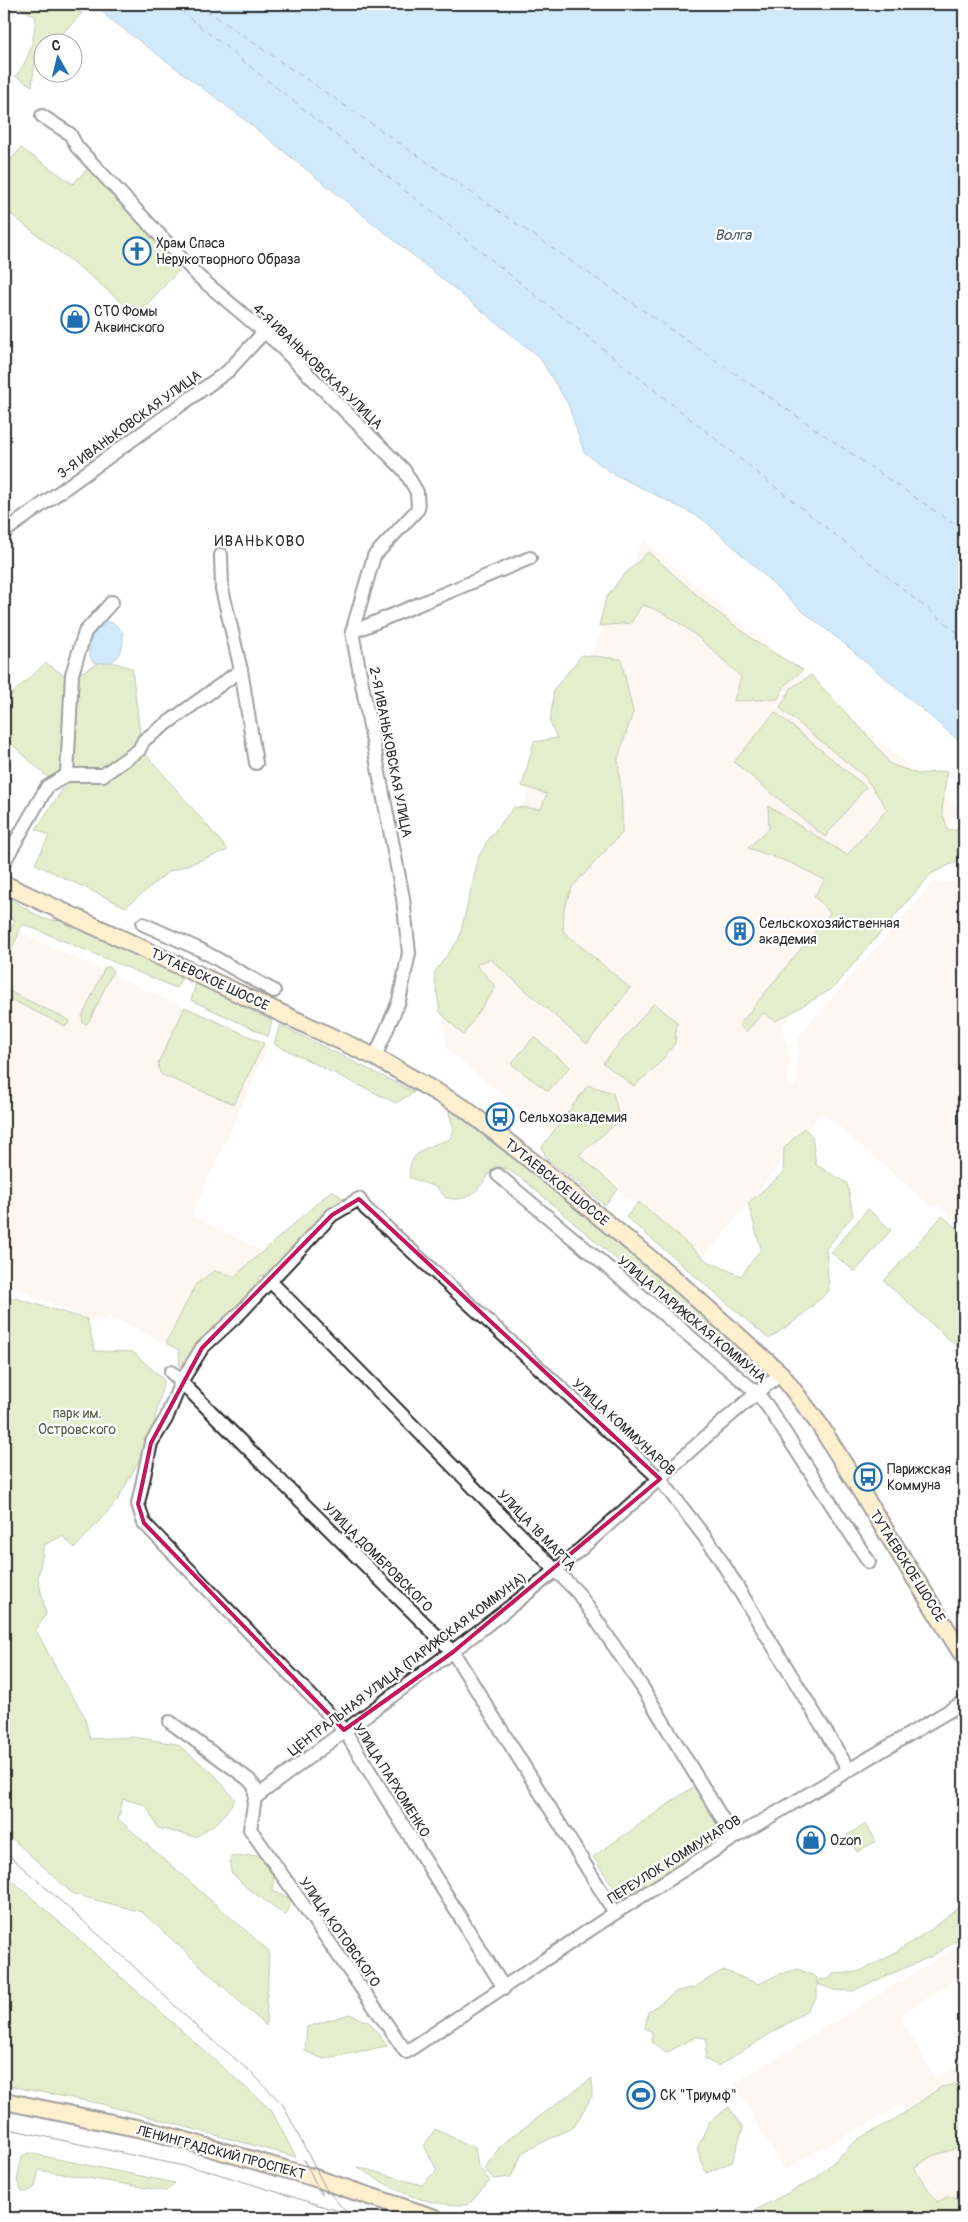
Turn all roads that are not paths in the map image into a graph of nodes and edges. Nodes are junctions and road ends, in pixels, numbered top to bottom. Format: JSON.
{"nodes":[{"id":1,"x":42,"y":116,"type":"dead end"},
{"id":2,"x":264,"y":332,"type":"junction"},
{"id":3,"x":404,"y":470,"type":"joint"},
{"id":4,"x":4,"y":532,"type":"edge"},
{"id":5,"x":221,"y":555,"type":"dead end"},
{"id":6,"x":530,"y":558,"type":"dead end"},
{"id":7,"x":112,"y":602,"type":"dead end"},
{"id":8,"x":352,"y":632,"type":"junction"},
{"id":9,"x":241,"y":670,"type":"junction"},
{"id":10,"x":256,"y":763,"type":"dead end"},
{"id":11,"x":67,"y":775,"type":"junction"},
{"id":12,"x":4,"y":860,"type":"edge"},
{"id":13,"x":4,"y":884,"type":"edge"},
{"id":14,"x":144,"y":924,"type":"dead end"},
{"id":15,"x":201,"y":950,"type":"junction"},
{"id":16,"x":190,"y":969,"type":"junction"},
{"id":17,"x":274,"y":991,"type":"dead end"},
{"id":18,"x":375,"y":1057,"type":"junction"},
{"id":19,"x":498,"y":1175,"type":"dead end"},
{"id":20,"x":270,"y":1281,"type":"junction"},
{"id":21,"x":171,"y":1372,"type":"dead end"},
{"id":22,"x":780,"y":1374,"type":"junction"},
{"id":23,"x":181,"y":1382,"type":"junction"},
{"id":24,"x":757,"y":1393,"type":"junction"},
{"id":25,"x":660,"y":1479,"type":"junction"},
{"id":26,"x":869,"y":1562,"type":"dead end"},
{"id":27,"x":556,"y":1569,"type":"junction"},
{"id":28,"x":453,"y":1652,"type":"junction"},
{"id":29,"x":964,"y":1657,"type":"edge"},
{"id":30,"x":964,"y":1702,"type":"edge"},
{"id":31,"x":170,"y":1722,"type":"dead end"},
{"id":32,"x":344,"y":1730,"type":"junction"},
{"id":33,"x":849,"y":1770,"type":"junction"},
{"id":34,"x":255,"y":1798,"type":"junction"},
{"id":35,"x":734,"y":1838,"type":"junction"},
{"id":36,"x":615,"y":1913,"type":"junction"},
{"id":37,"x":504,"y":1988,"type":"junction"},
{"id":38,"x":406,"y":2052,"type":"joint"},
{"id":39,"x":4,"y":2101,"type":"edge"},
{"id":40,"x":435,"y":2218,"type":"edge"}],
"edges":[{"from":1,"to":2,"type":"street","name":"4-Я ИВАНЬКОВСКАЯ УЛИЦА"},
{"from":2,"to":3,"type":"street","name":"4-Я ИВАНЬКОВСКАЯ УЛИЦА"},
{"from":2,"to":4,"type":"street","name":"3-Я ИВАНЬКОВСКАЯ УЛИЦА"},
{"from":3,"to":8,"type":"street","name":"2-Я ИВАНЬКОВСКАЯ УЛИЦА"},
{"from":5,"to":9,"type":"street"},
{"from":6,"to":8,"type":"street"},
{"from":7,"to":11,"type":"street"},
{"from":8,"to":18,"type":"street","name":"2-Я ИВАНЬКОВСКАЯ УЛИЦА"},
{"from":9,"to":10,"type":"street"},
{"from":9,"to":11,"type":"street"},
{"from":11,"to":12,"type":"street"},
{"from":13,"to":16,"type":"main road","name":"ТУТАЕВСКОЕ ШОССЕ"},
{"from":14,"to":15,"type":"street"},
{"from":15,"to":16,"type":"street"},
{"from":15,"to":17,"type":"street"},
{"from":16,"to":18,"type":"main road","name":"ТУТАЕВСКОЕ ШОССЕ"},
{"from":18,"to":22,"type":"main road","name":"ТУТАЕВСКОЕ ШОССЕ"},
{"from":19,"to":24,"type":"street","name":"УЛИЦА ПАРИЖСКАЯ КОММУНА"},
{"from":20,"to":23,"type":"street"},
{"from":20,"to":25,"type":"street","name":"УЛИЦА КОММУНАРОВ"},
{"from":20,"to":27,"type":"street","name":"УЛИЦА 18 МАРТА"},
{"from":21,"to":23,"type":"street","name":"УЛИЦА ДОМБРОВСКОГО"},
{"from":22,"to":24,"type":"street","name":"ЦЕНТРАЛЬНАЯ УЛИЦА (ПАРИЖСКАЯ КОММУНА)"},
{"from":22,"to":29,"type":"main road","name":"ТУТАЕВСКОЕ ШОССЕ"},
{"from":23,"to":28,"type":"street","name":"УЛИЦА ДОМБРОВСКОГО"},
{"from":23,"to":32,"type":"street","name":"УЛИЦА ПАРХОМЕНКО"},
{"from":24,"to":25,"type":"street","name":"ЦЕНТРАЛЬНАЯ УЛИЦА (ПАРИЖСКАЯ КОММУНА)"},
{"from":24,"to":26,"type":"street","name":"УЛИЦА ПАРИЖСКАЯ КОММУНА"},
{"from":25,"to":27,"type":"street","name":"ЦЕНТРАЛЬНАЯ УЛИЦА (ПАРИЖСКАЯ КОММУНА)"},
{"from":25,"to":33,"type":"street","name":"УЛИЦА КОММУНАРОВ"},
{"from":27,"to":28,"type":"street","name":"ЦЕНТРАЛЬНАЯ УЛИЦА (ПАРИЖСКАЯ КОММУНА)"},
{"from":27,"to":35,"type":"street","name":"УЛИЦА 18 МАРТА"},
{"from":28,"to":32,"type":"street","name":"ЦЕНТРАЛЬНАЯ УЛИЦА (ПАРИЖСКАЯ КОММУНА)"},
{"from":28,"to":36,"type":"street","name":"УЛИЦА ДОМБРОВСКОГО"},
{"from":30,"to":33,"type":"street","name":"ПЕРЕУЛОК КОММУНАРОВ"},
{"from":31,"to":34,"type":"street"},
{"from":32,"to":34,"type":"street","name":"ЦЕНТРАЛЬНАЯ УЛИЦА (ПАРИЖСКАЯ КОММУНА)"},
{"from":32,"to":37,"type":"street","name":"УЛИЦА ПАРХОМЕНКО"},
{"from":33,"to":35,"type":"street","name":"ПЕРЕУЛОК КОММУНАРОВ"},
{"from":34,"to":38,"type":"street","name":"УЛИЦА КОТОВСКОГО"},
{"from":35,"to":36,"type":"street","name":"ПЕРЕУЛОК КОММУНАРОВ"},
{"from":36,"to":37,"type":"street","name":"ПЕРЕУЛОК КОММУНАРОВ"},
{"from":37,"to":38,"type":"street","name":"ПЕРЕУЛОК КОММУНАРОВ"},
{"from":39,"to":40,"type":"main road","name":"ЛЕНИНГРАДСКИЙ ПРОСПЕКТ"}]}
